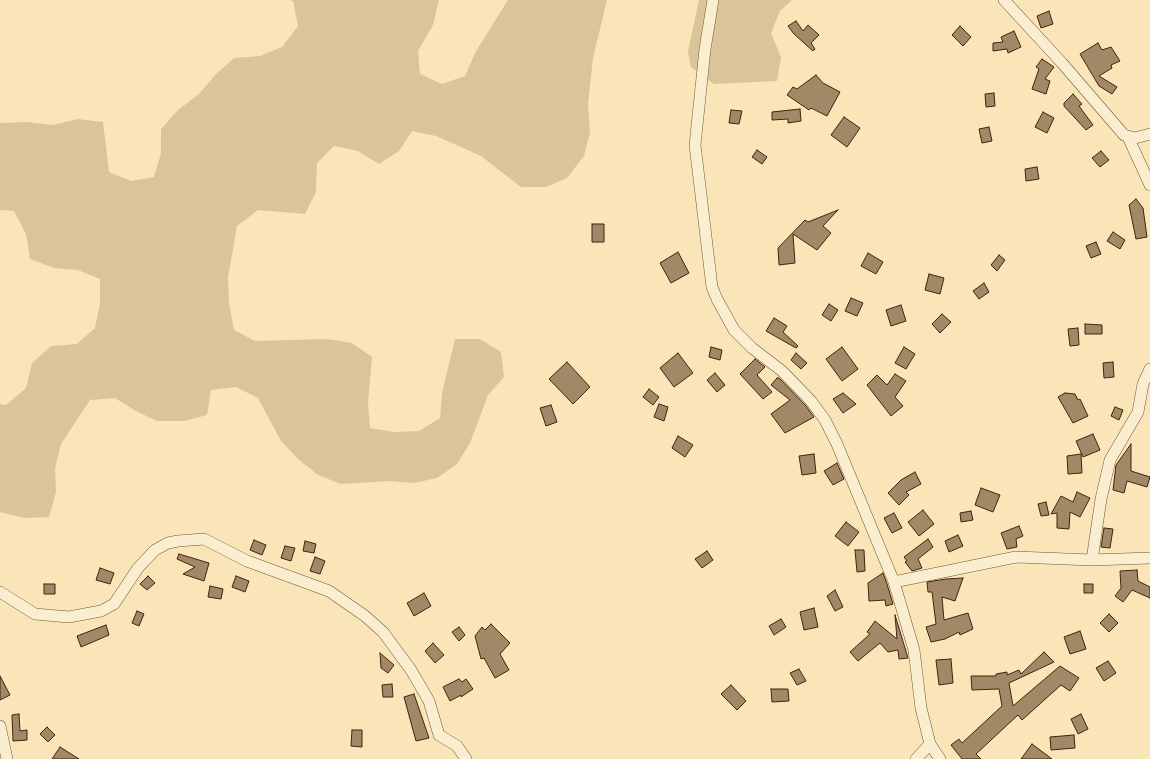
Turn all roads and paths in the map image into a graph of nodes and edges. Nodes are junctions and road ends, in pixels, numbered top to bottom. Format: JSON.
{"nodes":[{"id":1,"x":713,"y":0,"type":"edge"},
{"id":2,"x":1004,"y":0,"type":"edge"},
{"id":3,"x":1150,"y":134,"type":"edge"},
{"id":4,"x":1128,"y":137,"type":"junction"},
{"id":5,"x":1150,"y":185,"type":"edge"},
{"id":6,"x":1150,"y":369,"type":"edge"},
{"id":7,"x":1150,"y":558,"type":"edge"},
{"id":8,"x":1092,"y":560,"type":"junction"},
{"id":9,"x":894,"y":582,"type":"junction"},
{"id":10,"x":0,"y":592,"type":"edge"},
{"id":11,"x":0,"y":726,"type":"edge"},
{"id":12,"x":930,"y":744,"type":"junction"},
{"id":13,"x":7,"y":759,"type":"edge"},
{"id":14,"x":466,"y":759,"type":"edge"},
{"id":15,"x":916,"y":759,"type":"edge"},
{"id":16,"x":940,"y":759,"type":"edge"}],
"edges":[{"from":1,"to":9,"type":"street"},
{"from":2,"to":4,"type":"street"},
{"from":3,"to":4,"type":"street"},
{"from":4,"to":5,"type":"street"},
{"from":6,"to":8,"type":"street"},
{"from":7,"to":8,"type":"street"},
{"from":8,"to":9,"type":"street"},
{"from":9,"to":12,"type":"street"},
{"from":10,"to":14,"type":"street"},
{"from":11,"to":13,"type":"street"},
{"from":12,"to":15,"type":"street"},
{"from":12,"to":16,"type":"street"}]}
